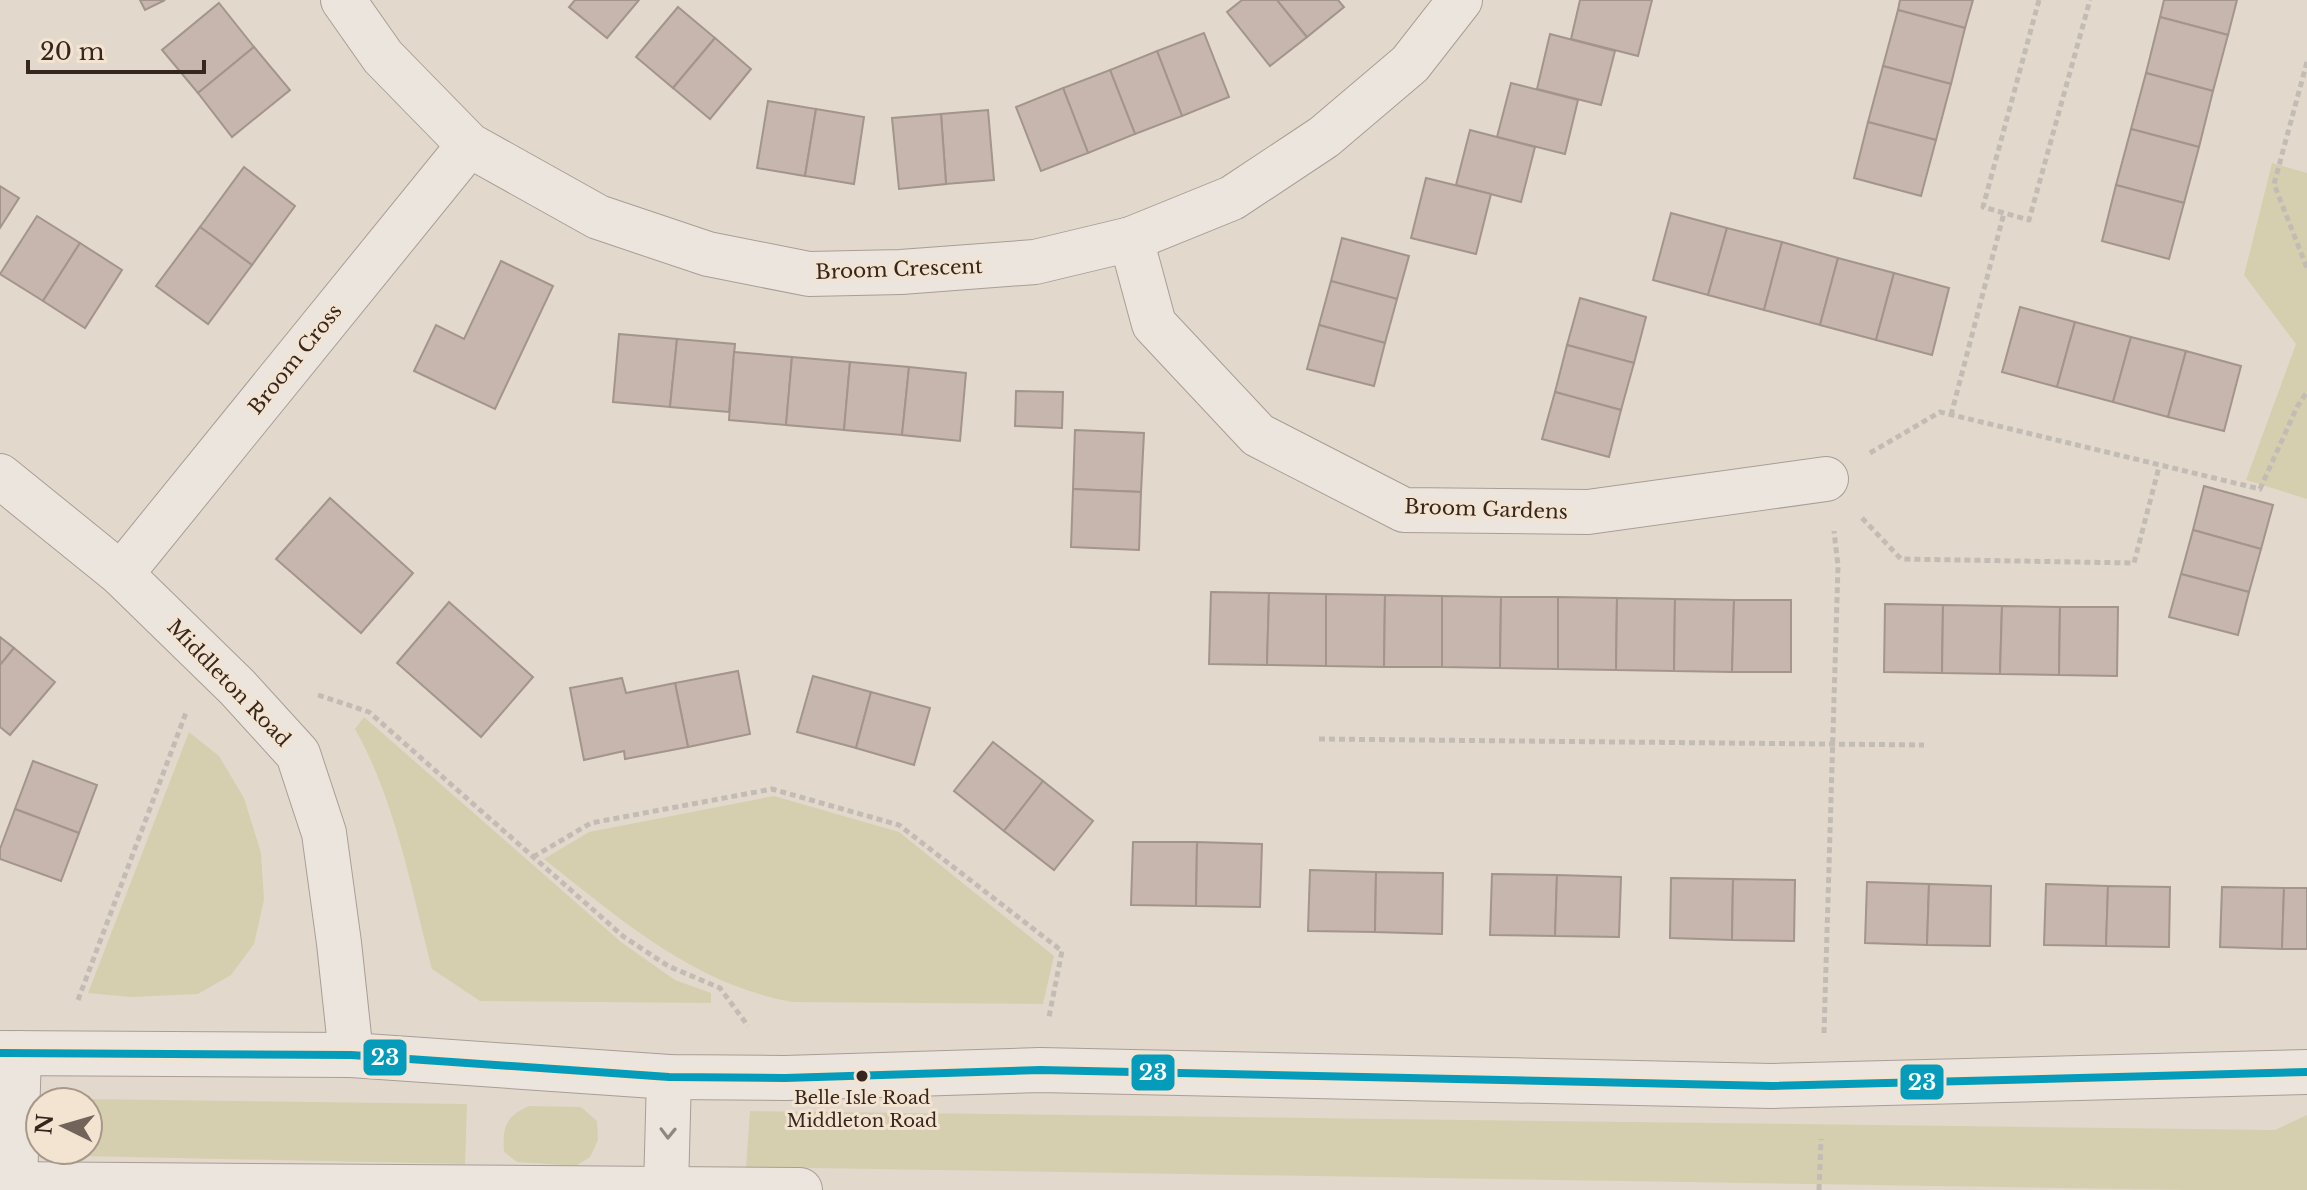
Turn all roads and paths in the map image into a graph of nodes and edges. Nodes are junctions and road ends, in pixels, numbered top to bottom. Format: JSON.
{"nodes":[{"id":1,"x":343,"y":0,"type":"edge"},
{"id":2,"x":1460,"y":0,"type":"edge"},
{"id":3,"x":2039,"y":0,"type":"edge"},
{"id":4,"x":2090,"y":0,"type":"edge"},
{"id":5,"x":2307,"y":62,"type":"edge"},
{"id":6,"x":469,"y":145,"type":"junction"},
{"id":7,"x":2004,"y":213,"type":"junction"},
{"id":8,"x":1131,"y":239,"type":"junction"},
{"id":9,"x":2307,"y":268,"type":"edge"},
{"id":10,"x":2307,"y":392,"type":"edge"},
{"id":11,"x":1951,"y":415,"type":"junction"},
{"id":12,"x":2159,"y":467,"type":"junction"},
{"id":13,"x":0,"y":476,"type":"edge"},
{"id":14,"x":1826,"y":479,"type":"junction"},
{"id":15,"x":121,"y":574,"type":"junction"},
{"id":16,"x":1319,"y":739,"type":"dead end"},
{"id":17,"x":1833,"y":743,"type":"junction"},
{"id":18,"x":1924,"y":745,"type":"dead end"},
{"id":19,"x":533,"y":857,"type":"dead end"},
{"id":20,"x":10,"y":1053,"type":"edge"},
{"id":21,"x":351,"y":1055,"type":"junction"},
{"id":22,"x":1040,"y":1070,"type":"junction"},
{"id":23,"x":2307,"y":1072,"type":"edge"},
{"id":24,"x":669,"y":1077,"type":"junction"},
{"id":25,"x":1823,"y":1084,"type":"junction"},
{"id":26,"x":7,"y":1184,"type":"edge"},
{"id":27,"x":666,"y":1189,"type":"edge"},
{"id":28,"x":800,"y":1190,"type":"edge"},
{"id":29,"x":1819,"y":1190,"type":"edge"}],
"edges":[{"from":1,"to":6,"type":"street","name":"Broom Crescent"},
{"from":2,"to":8,"type":"street","name":"Broom Crescent"},
{"from":3,"to":7,"type":"path"},
{"from":4,"to":7,"type":"path"},
{"from":5,"to":9,"type":"path"},
{"from":6,"to":8,"type":"street","name":"Broom Crescent"},
{"from":6,"to":15,"type":"street","name":"Broom Cross"},
{"from":7,"to":11,"type":"path"},
{"from":8,"to":14,"type":"street","name":"Broom Gardens"},
{"from":10,"to":12,"type":"path"},
{"from":11,"to":12,"type":"path"},
{"from":11,"to":14,"type":"path"},
{"from":12,"to":14,"type":"path"},
{"from":13,"to":15,"type":"street","name":"Middleton Road"},
{"from":14,"to":17,"type":"path"},
{"from":15,"to":21,"type":"street","name":"Middleton Road"},
{"from":16,"to":17,"type":"path"},
{"from":17,"to":18,"type":"path"},
{"from":17,"to":25,"type":"path"},
{"from":19,"to":22,"type":"path"},
{"from":20,"to":21,"type":"street"},
{"from":20,"to":26,"type":"street"},
{"from":21,"to":24,"type":"street"},
{"from":22,"to":24,"type":"street"},
{"from":22,"to":25,"type":"street"},
{"from":23,"to":25,"type":"street"},
{"from":24,"to":27,"type":"street","one_way":true},
{"from":25,"to":29,"type":"path"},
{"from":26,"to":27,"type":"street"},
{"from":27,"to":28,"type":"street"}]}
